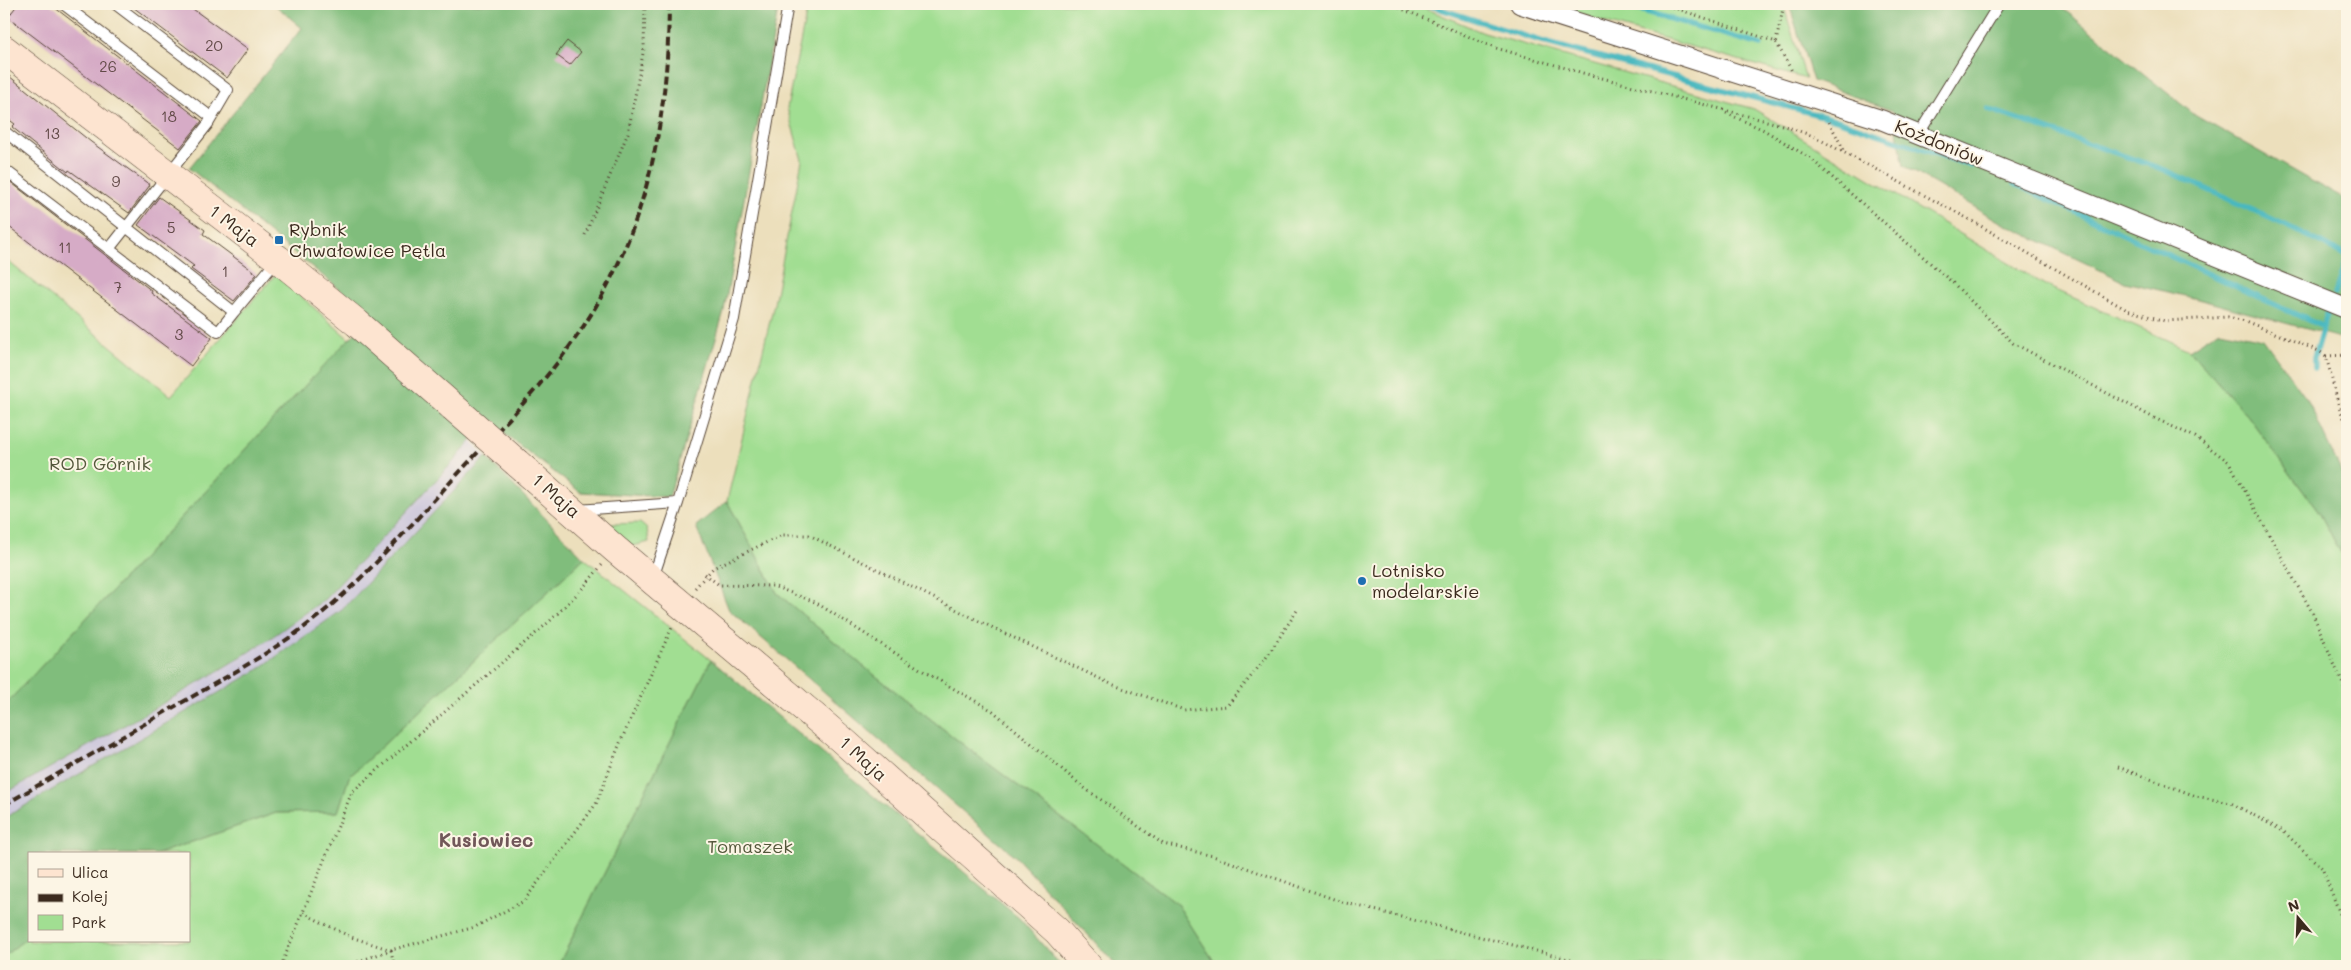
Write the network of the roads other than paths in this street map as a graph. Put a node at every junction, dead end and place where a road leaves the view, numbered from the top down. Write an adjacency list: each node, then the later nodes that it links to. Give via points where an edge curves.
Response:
1 (63, 4): 7 (lane)
2 (115, 4): 7 (lane, via 228,90)
3 (788, 4): 17 (lane, via 734,318)
4 (1520, 4): 9 (street, Kożdoniów, via 1882,120)
5 (1998, 4): 9 (lane)
6 (4, 49): 11 (main road, 1 Maja)
7 (211, 118): 11 (lane)
8 (4, 131): 12 (lane)
9 (1918, 135): 15 (street, Kożdoniów)
10 (4, 169): 13 (lane)
11 (168, 176): 12 (lane); 14 (main road, 1 Maja)
12 (126, 228): 13 (lane); 16 (lane)
13 (109, 249): 16 (lane, via 218,332)
14 (278, 259): 16 (lane); 18 (main road, 1 Maja, bridge, via 357,322)
15 (2347, 309)
16 (234, 312)
17 (678, 503): 18 (lane); 19 (lane)
18 (573, 510): 19 (main road, 1 Maja)
19 (653, 579): 20 (main road, 1 Maja, via 841,739 1057,932)
20 (1088, 966)

